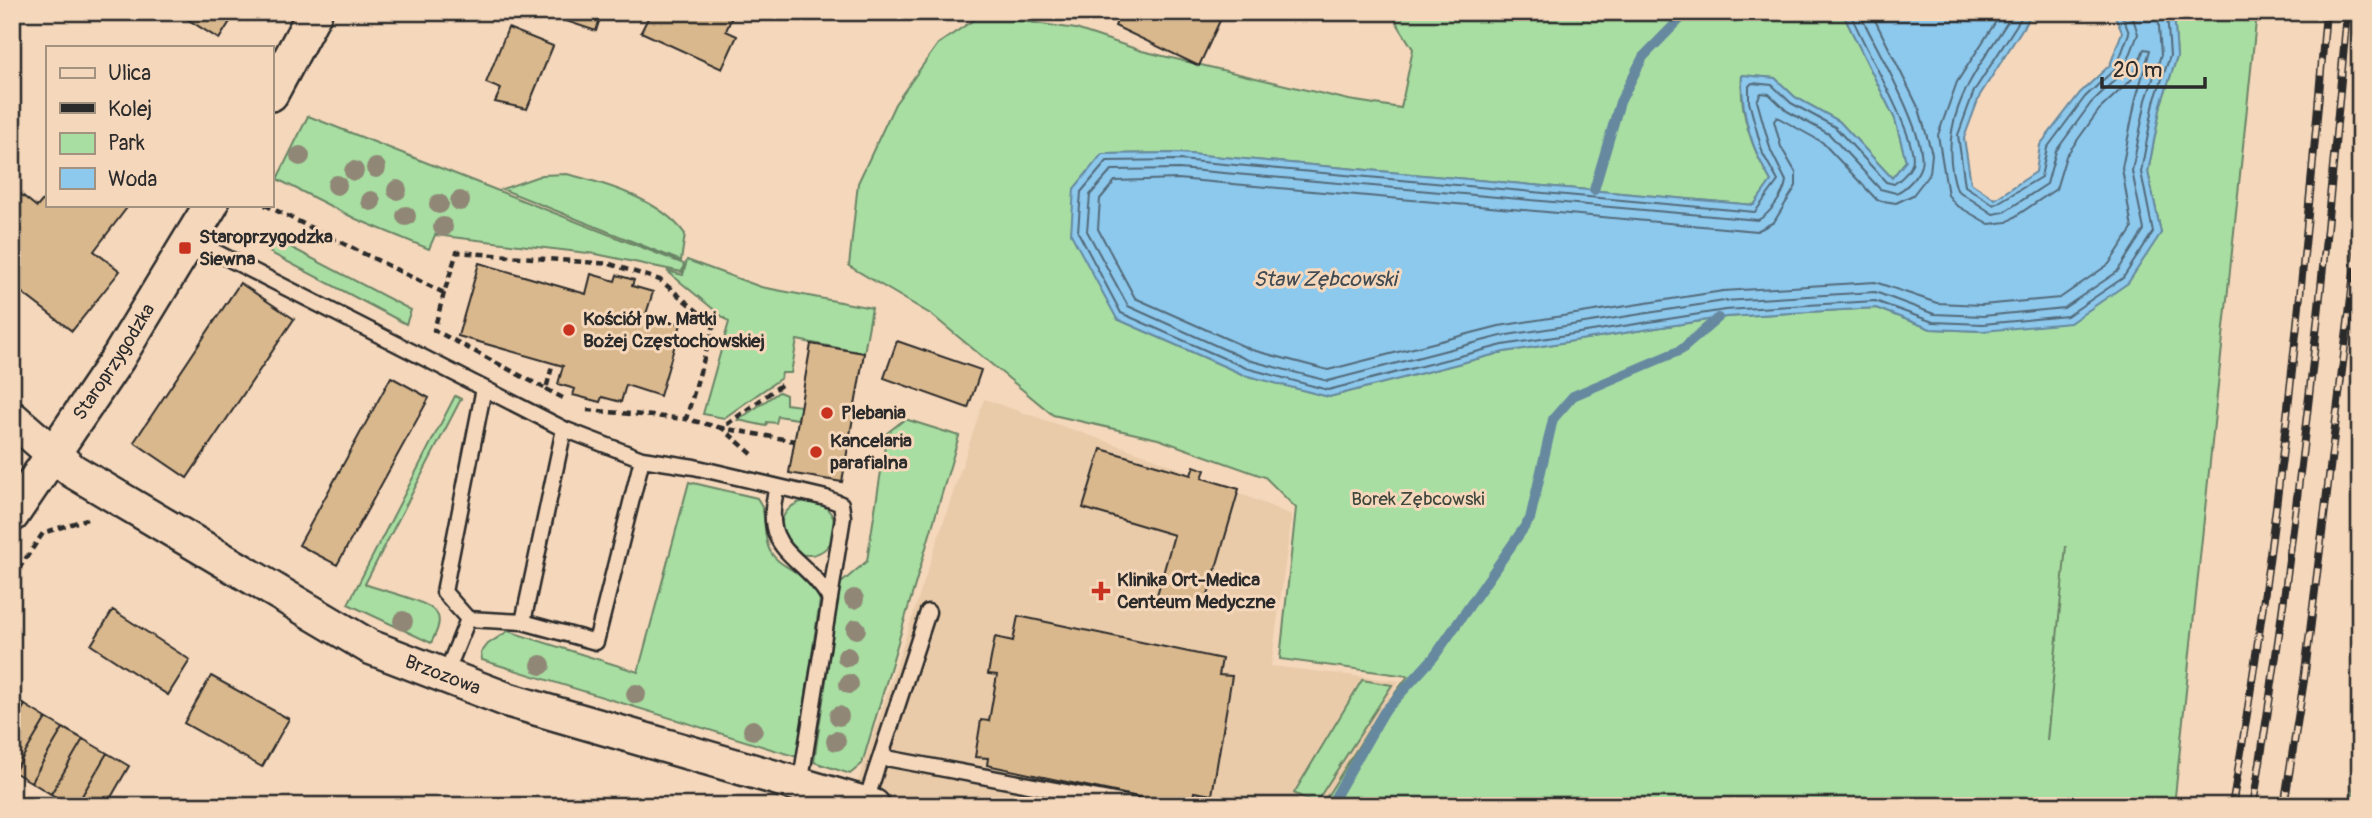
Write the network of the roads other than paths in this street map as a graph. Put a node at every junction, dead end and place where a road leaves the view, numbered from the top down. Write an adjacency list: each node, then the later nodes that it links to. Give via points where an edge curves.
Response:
1 (315, 12): 2 (street)
2 (273, 90)
3 (210, 206): 4 (street, Staroprzygodzka)
4 (190, 239): 5 (lane); 8 (street, Staroprzygodzka)
5 (484, 388): 7 (lane); 14 (lane, via 444,592)
6 (12, 418): 8 (street, Brzozowa)
7 (564, 429): 9 (lane); 15 (lane)
8 (54, 454): 11 (street, Staroprzygodzka); 16 (street, Brzozowa, via 73,471 370,647)
9 (642, 459): 10 (lane); 15 (lane, via 596,642)
10 (777, 487): 12 (lane, via 772,519 777,540 818,578); 12 (lane, via 841,504)
11 (12, 515)
12 (830, 598): 18 (lane)
13 (928, 612): 17 (lane)
14 (468, 619): 15 (lane); 16 (lane)
15 (523, 622)
16 (444, 677): 18 (street, Brzozowa)
17 (881, 757): 19 (lane); 20 (lane)
18 (800, 787): 19 (street, Brzozowa)
19 (869, 805)
20 (1140, 806)

